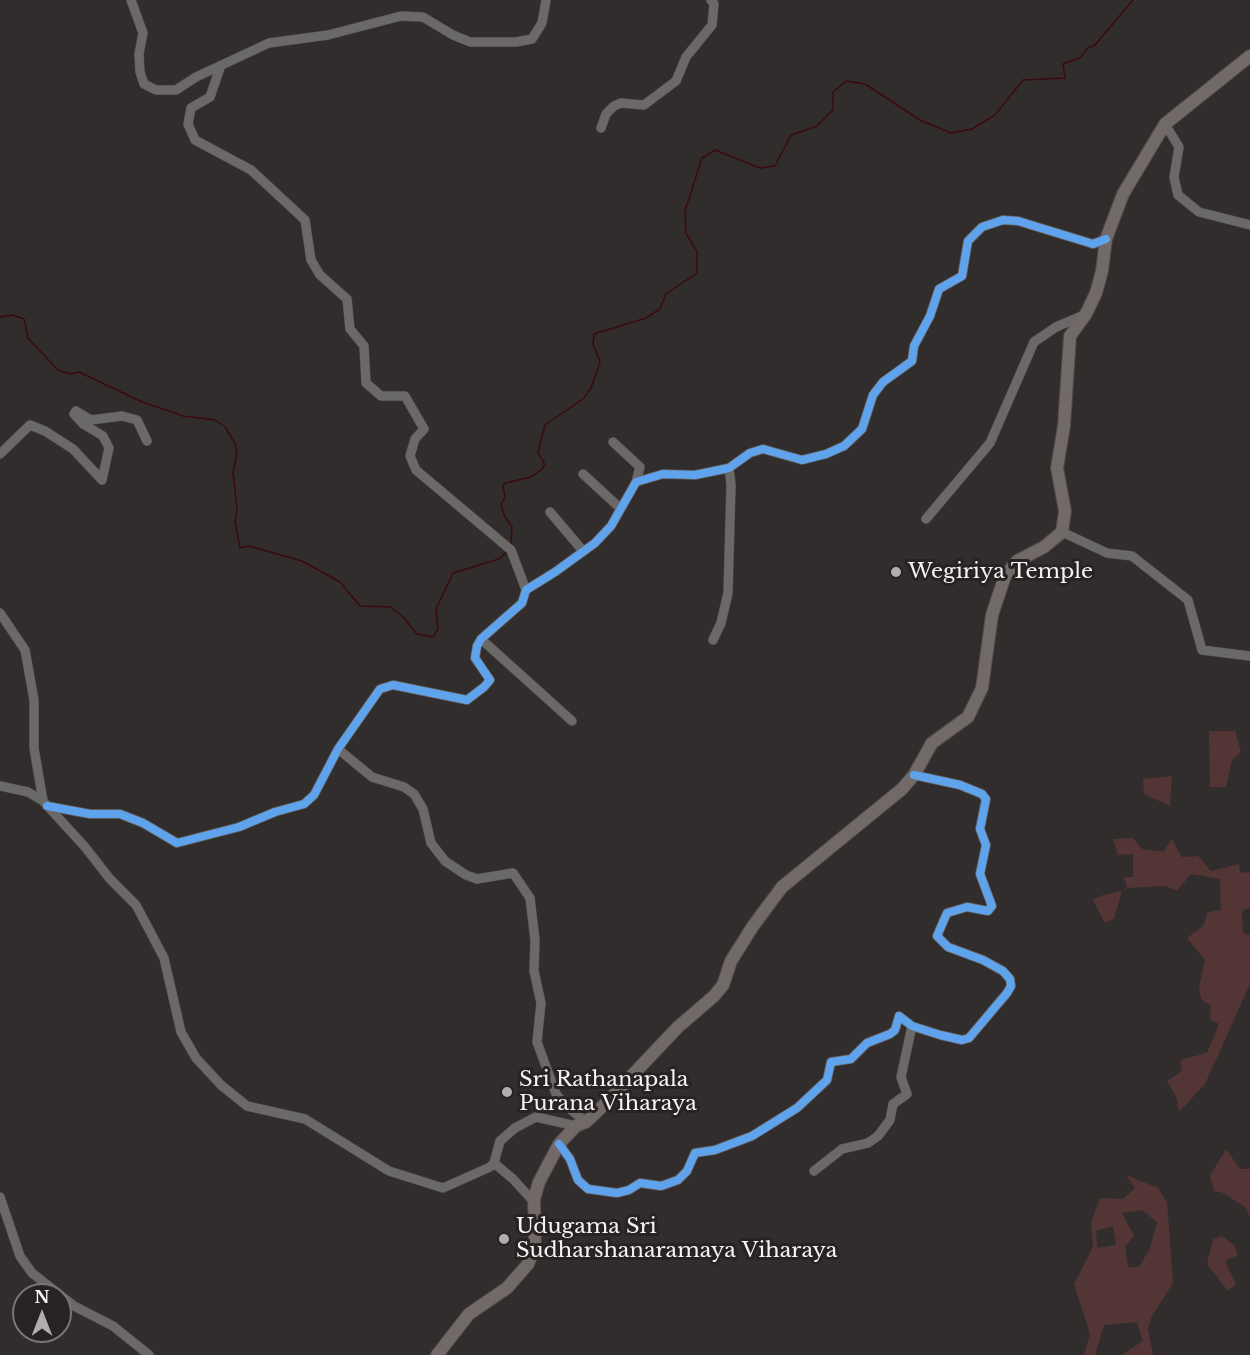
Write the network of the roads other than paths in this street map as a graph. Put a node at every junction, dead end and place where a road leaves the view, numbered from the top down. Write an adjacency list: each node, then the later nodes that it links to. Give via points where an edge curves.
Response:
1 (131, 0): 5 (street, via 143,33 138,54 144,84 156,90 176,90)
2 (546, 0): 5 (street, via 542,23 532,39 470,42 423,17 401,16 328,35 268,43)
3 (711, 0): 7 (street, via 712,25 686,57 676,81 644,105 614,106)
4 (1250, 56): 6 (main road)
5 (221, 65): 22 (street, via 210,97 191,108 188,124 195,140 251,170 305,220 310,260 346,300 350,329 364,346 366,383 381,396 405,396 424,429 415,439 410,456 416,470 511,550)
6 (1165, 124): 8 (street, via 1179,147 1174,177 1178,195 1199,212); 9 (main road, via 1130,180)
7 (601, 128)
8 (1250, 225)
9 (1106, 239): 10 (main road, via 1102,271); 14 (street, via 1093,244 1018,221 1004,220 982,227 968,241 962,276 939,289 914,346 912,361 883,382 873,395 862,429 844,446 826,454 802,459 763,449)
10 (1086, 314): 19 (street, via 1034,342 990,443); 20 (main road, via 1070,336 1068,348 1064,426 1057,468 1065,511)
11 (147, 441): 13 (street, via 137,420 122,416 91,420 76,411 83,424 103,436 109,448 102,480 73,449 30,425)
12 (613, 442): 16 (street, via 640,467)
13 (0, 454)
14 (729, 468): 16 (street, via 695,475 663,474); 25 (street, via 728,593 721,623)
15 (583, 474): 17 (street)
16 (636, 482): 17 (street)
17 (620, 508): 21 (street, via 611,526)
18 (550, 512): 21 (street)
19 (926, 519)
20 (1062, 532): 26 (street, via 1107,553 1132,556 1188,600 1202,650); 29 (main road, via 1017,561 1005,576 992,615 982,688 968,717 932,743)
21 (583, 551): 22 (street)
22 (526, 590): 24 (street, via 522,603)
23 (0, 613): 31 (street, via 25,650 34,700 34,748)
24 (481, 639): 27 (street); 28 (street, via 475,658 490,680 484,687 467,700 393,685 380,689)
25 (712, 640)
26 (1250, 656)
27 (572, 721)
28 (338, 749): 31 (street, via 314,795 304,804 177,843 120,814 90,814); 33 (street, via 372,777 414,794 423,809 430,843 445,861 477,879 513,873 530,898 534,971 541,1003 537,1042 556,1094)
29 (914, 775): 32 (street, via 960,785 986,799 980,830 986,845 980,874 992,906 988,910 967,907 947,913 937,936 948,947 1003,971 1011,986 969,1038 962,1040); 33 (main road, via 841,842 782,887 737,952 723,985)
30 (0, 786): 31 (street, via 27,792)
31 (45, 804): 35 (street, via 136,904 164,958 181,1032 196,1058 247,1106 305,1119 389,1171 424,1184 443,1188)
32 (912, 1026): 34 (street, via 898,1016 890,1034 867,1043 852,1059 831,1062 827,1080 797,1108 752,1136 695,1153 687,1171 670,1183 640,1184 617,1193 588,1190 578,1180); 36 (street, via 902,1077 907,1094 893,1104 890,1120 868,1143 842,1149)
33 (581, 1124): 34 (main road); 35 (street, via 536,1117 500,1141)
34 (559, 1144): 38 (main road, via 539,1182)
35 (494, 1163): 38 (street)
36 (814, 1171)
37 (0, 1197): 39 (street, via 20,1256 32,1273 74,1306 113,1326)
38 (534, 1202): 40 (main road, via 535,1246 528,1264 507,1288 469,1314)
39 (149, 1355)
40 (437, 1355)

